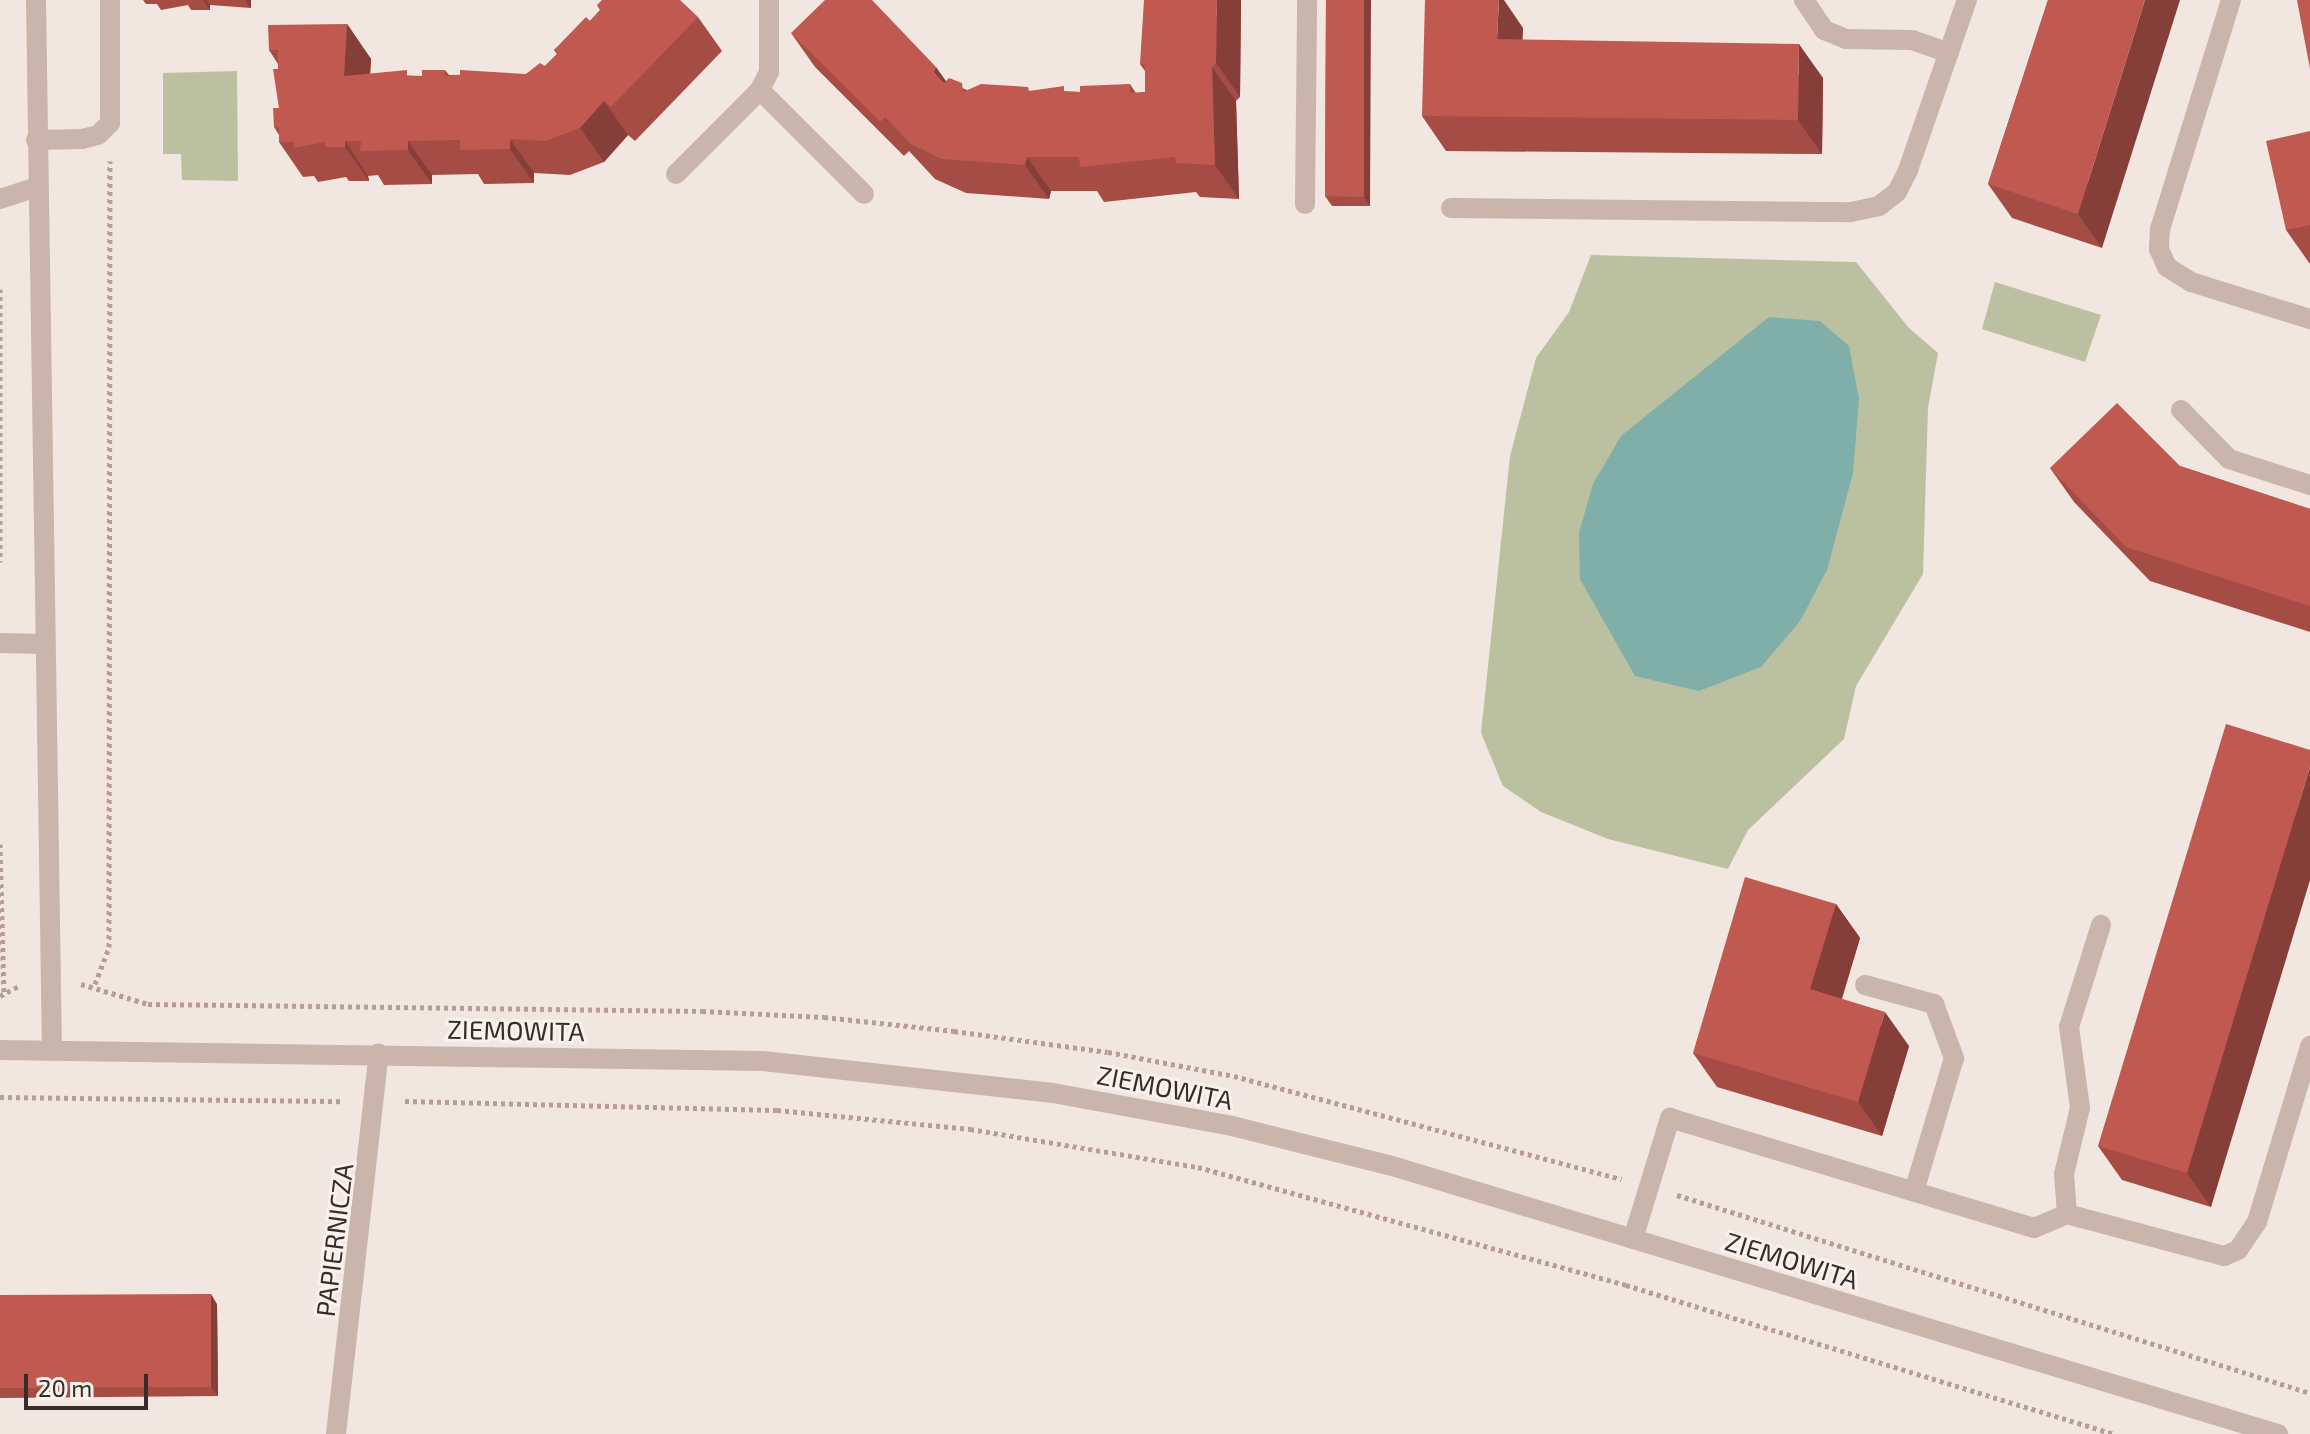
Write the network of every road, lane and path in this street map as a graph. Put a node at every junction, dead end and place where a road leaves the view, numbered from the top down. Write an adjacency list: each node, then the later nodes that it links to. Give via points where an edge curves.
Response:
1 (36, 0): 10 (street)
2 (110, 0): 10 (street, via 110,123 98,135 82,139)
3 (769, 0): 9 (street, via 769,72)
4 (1307, 0): 16 (street)
5 (1804, 0): 8 (street, via 1824,30 1846,39 1912,40)
6 (1967, 0): 8 (street)
7 (2231, 0): 19 (street, via 2160,229 2159,249 2167,267 2191,282)
8 (1949, 53): 17 (street, via 1908,170 1897,192 1879,206 1851,212)
9 (760, 90): 12 (street); 14 (street)
10 (36, 140): 13 (street)
11 (110, 162): 27 (path, via 109,947)
12 (676, 174)
13 (36, 187): 15 (street); 24 (street)
14 (864, 194)
15 (0, 199)
16 (1305, 204)
17 (1451, 208)
18 (0, 289): 22 (path)
19 (2310, 319)
20 (2181, 410): 21 (street, via 2229,459)
21 (2310, 485)
22 (0, 562)
23 (0, 643): 24 (street)
24 (45, 644): 32 (street)
25 (0, 844): 29 (path)
26 (2101, 925): 37 (street, via 2069,1027 2080,1108 2064,1174)
27 (95, 984)
28 (1865, 985): 36 (street, via 1934,1004 1954,1058)
29 (4, 994)
30 (2310, 1046): 37 (street, via 2257,1222 2238,1250 2208,1255)
31 (0, 1050): 32 (street, ZIEMOWITA)
32 (52, 1050): 33 (street, ZIEMOWITA)
33 (379, 1053): 35 (street, PAPIERNICZA); 38 (street, ZIEMOWITA, via 763,1061 1053,1093 1232,1126 1375,1161)
34 (0, 1097): 35 (path)
35 (375, 1101): 39 (street, PAPIERNICZA); 40 (path, via 792,1111 970,1129 1198,1167 1626,1285)
36 (1914, 1191): 37 (street, via 2034,1228); 38 (street, via 1670,1118)
37 (2067, 1214)
38 (1633, 1239): 41 (street, ZIEMOWITA)
39 (336, 1434)
40 (2114, 1434)
41 (2278, 1434)

